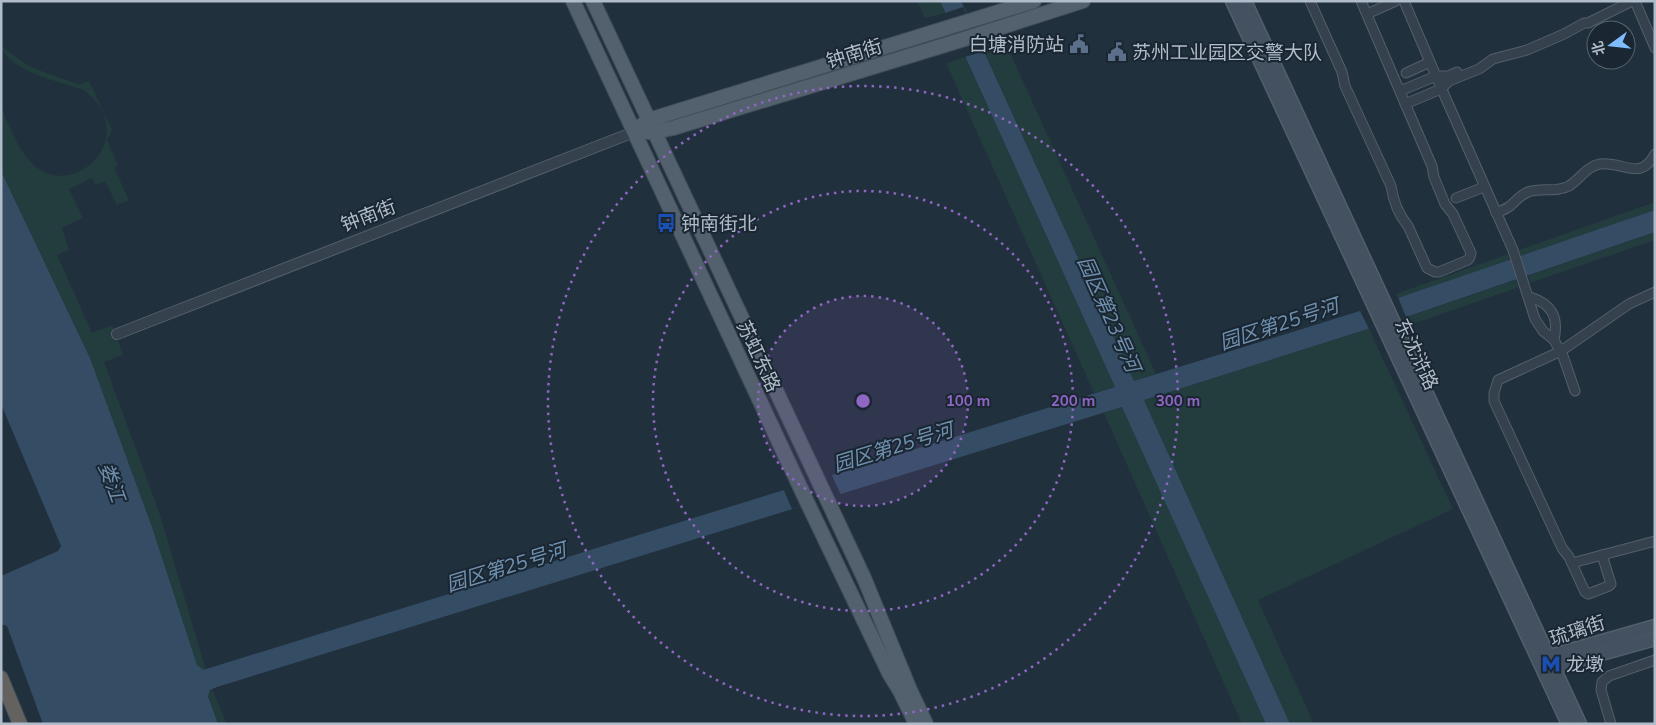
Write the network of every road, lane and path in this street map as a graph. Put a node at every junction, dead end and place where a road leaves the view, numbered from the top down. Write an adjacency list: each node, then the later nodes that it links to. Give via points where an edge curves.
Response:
1 (572, 1): 24 (main road, 苏虹东路)
2 (593, 1): 23 (main road, 苏虹东路)
3 (1034, 1): 23 (main road, 钟南街)
4 (1083, 1): 23 (main road, 钟南街, via 977,36)
5 (1232, 1): 31 (main road, 东沈浒路)
6 (1245, 1): 31 (main road, 东沈浒路)
7 (1310, 1): 22 (street, via 1391,186 1392,197 1427,268 1439,272 1468,260 1471,253 1445,204)
8 (1361, 1): 13 (street)
9 (1396, 1): 13 (street)
10 (1404, 1): 16 (street)
11 (1621, 1): 14 (street, via 1586,18)
12 (1634, 1): 14 (street); 15 (street)
13 (1367, 14): 21 (street)
14 (1584, 23): 17 (street, via 1527,50)
15 (1655, 48)
16 (1430, 62): 18 (street); 19 (street)
17 (1487, 62): 19 (street, via 1448,76); 20 (street, via 1479,69 1449,81)
18 (1406, 73)
19 (1436, 76): 20 (street); 21 (street)
20 (1441, 89): 22 (street); 26 (street)
21 (1400, 92): 22 (street)
22 (1405, 104)
23 (652, 126): 24 (main road, 钟南街); 40 (main road, 苏虹东路)
24 (634, 132): 33 (street, 钟南街); 46 (main road, 苏虹东路)
25 (1655, 154): 28 (street, via 1646,166 1636,169 1595,165 1569,186 1527,192)
26 (1484, 187): 27 (street); 28 (street)
27 (1456, 198)
28 (1496, 213): 30 (street)
29 (1655, 292): 35 (street, via 1629,304)
30 (1530, 297): 34 (street, via 1539,326); 34 (street, via 1540,300 1552,313 1556,324)
31 (1379, 304): 32 (main road, 东沈浒路)
32 (1388, 323): 44 (main road, 东沈浒路); 45 (main road, 东沈浒路)
33 (117, 334)
34 (1554, 340): 35 (street)
35 (1560, 351): 36 (street); 39 (street, via 1498,380 1494,402)
36 (1575, 391)
37 (1655, 540): 38 (street)
38 (1602, 555): 39 (street); 39 (street, via 1611,584 1592,594 1585,592)
39 (1572, 563)
40 (864, 578): 51 (main road, 苏虹东路); 52 (main road, via 881,605)
41 (1655, 626): 44 (main road, 琉璃街)
42 (1655, 638): 44 (main road, 琉璃街)
43 (1655, 660): 55 (street, via 1608,676 1602,682 1601,690)
44 (1552, 661): 45 (main road, 琉璃街); 54 (main road, 东沈浒路)
45 (1542, 668): 53 (main road, 东沈浒路)
46 (889, 673): 49 (main road, via 893,693); 50 (main road, 苏虹东路)
47 (1, 678): 48 (highway)
48 (20, 724)
49 (908, 724)
50 (916, 724)
51 (926, 724)
52 (937, 724)
53 (1568, 724)
54 (1580, 724)
55 (1611, 724)

